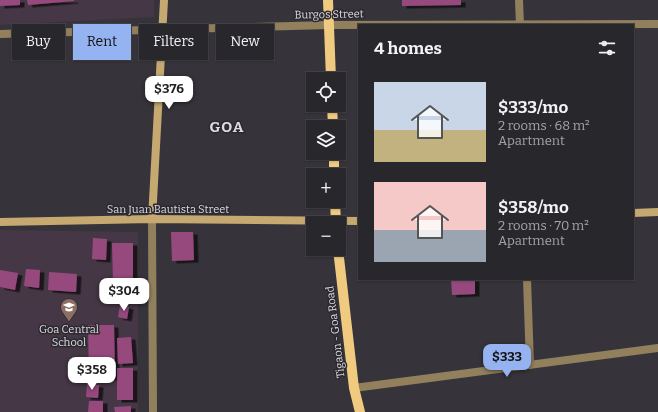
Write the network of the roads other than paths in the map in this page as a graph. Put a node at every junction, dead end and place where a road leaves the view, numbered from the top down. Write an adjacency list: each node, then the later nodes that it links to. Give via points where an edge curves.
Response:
1 (164, 0): 4 (main road)
2 (328, 0): 7 (main road)
3 (519, 0): 5 (street)
4 (163, 24)
5 (520, 24): 6 (street, Burgos Street)
6 (658, 24)
7 (329, 25): 8 (street, Burgos Street); 9 (street, Burgos Street); 13 (main road)
8 (358, 25)
9 (208, 27)
10 (139, 29): 11 (street, Burgos Street)
11 (0, 34)
12 (161, 60): 16 (main road)
13 (331, 72)
14 (658, 212): 15 (main road)
15 (634, 213)
16 (152, 219): 18 (main road, San Juan Bautista Street); 19 (main road, San Juan Bautista Street); 26 (street)
17 (358, 221): 20 (main road, San Juan Bautista Street)
18 (0, 222)
19 (306, 222)
20 (346, 222)
21 (339, 256): 25 (main road, Tigaon - Goa Road)
22 (527, 280): 24 (street)
23 (658, 348): 24 (street)
24 (530, 365): 25 (street)
25 (354, 388): 27 (main road, Tigaon - Goa Road)
26 (153, 412)
27 (360, 412)

